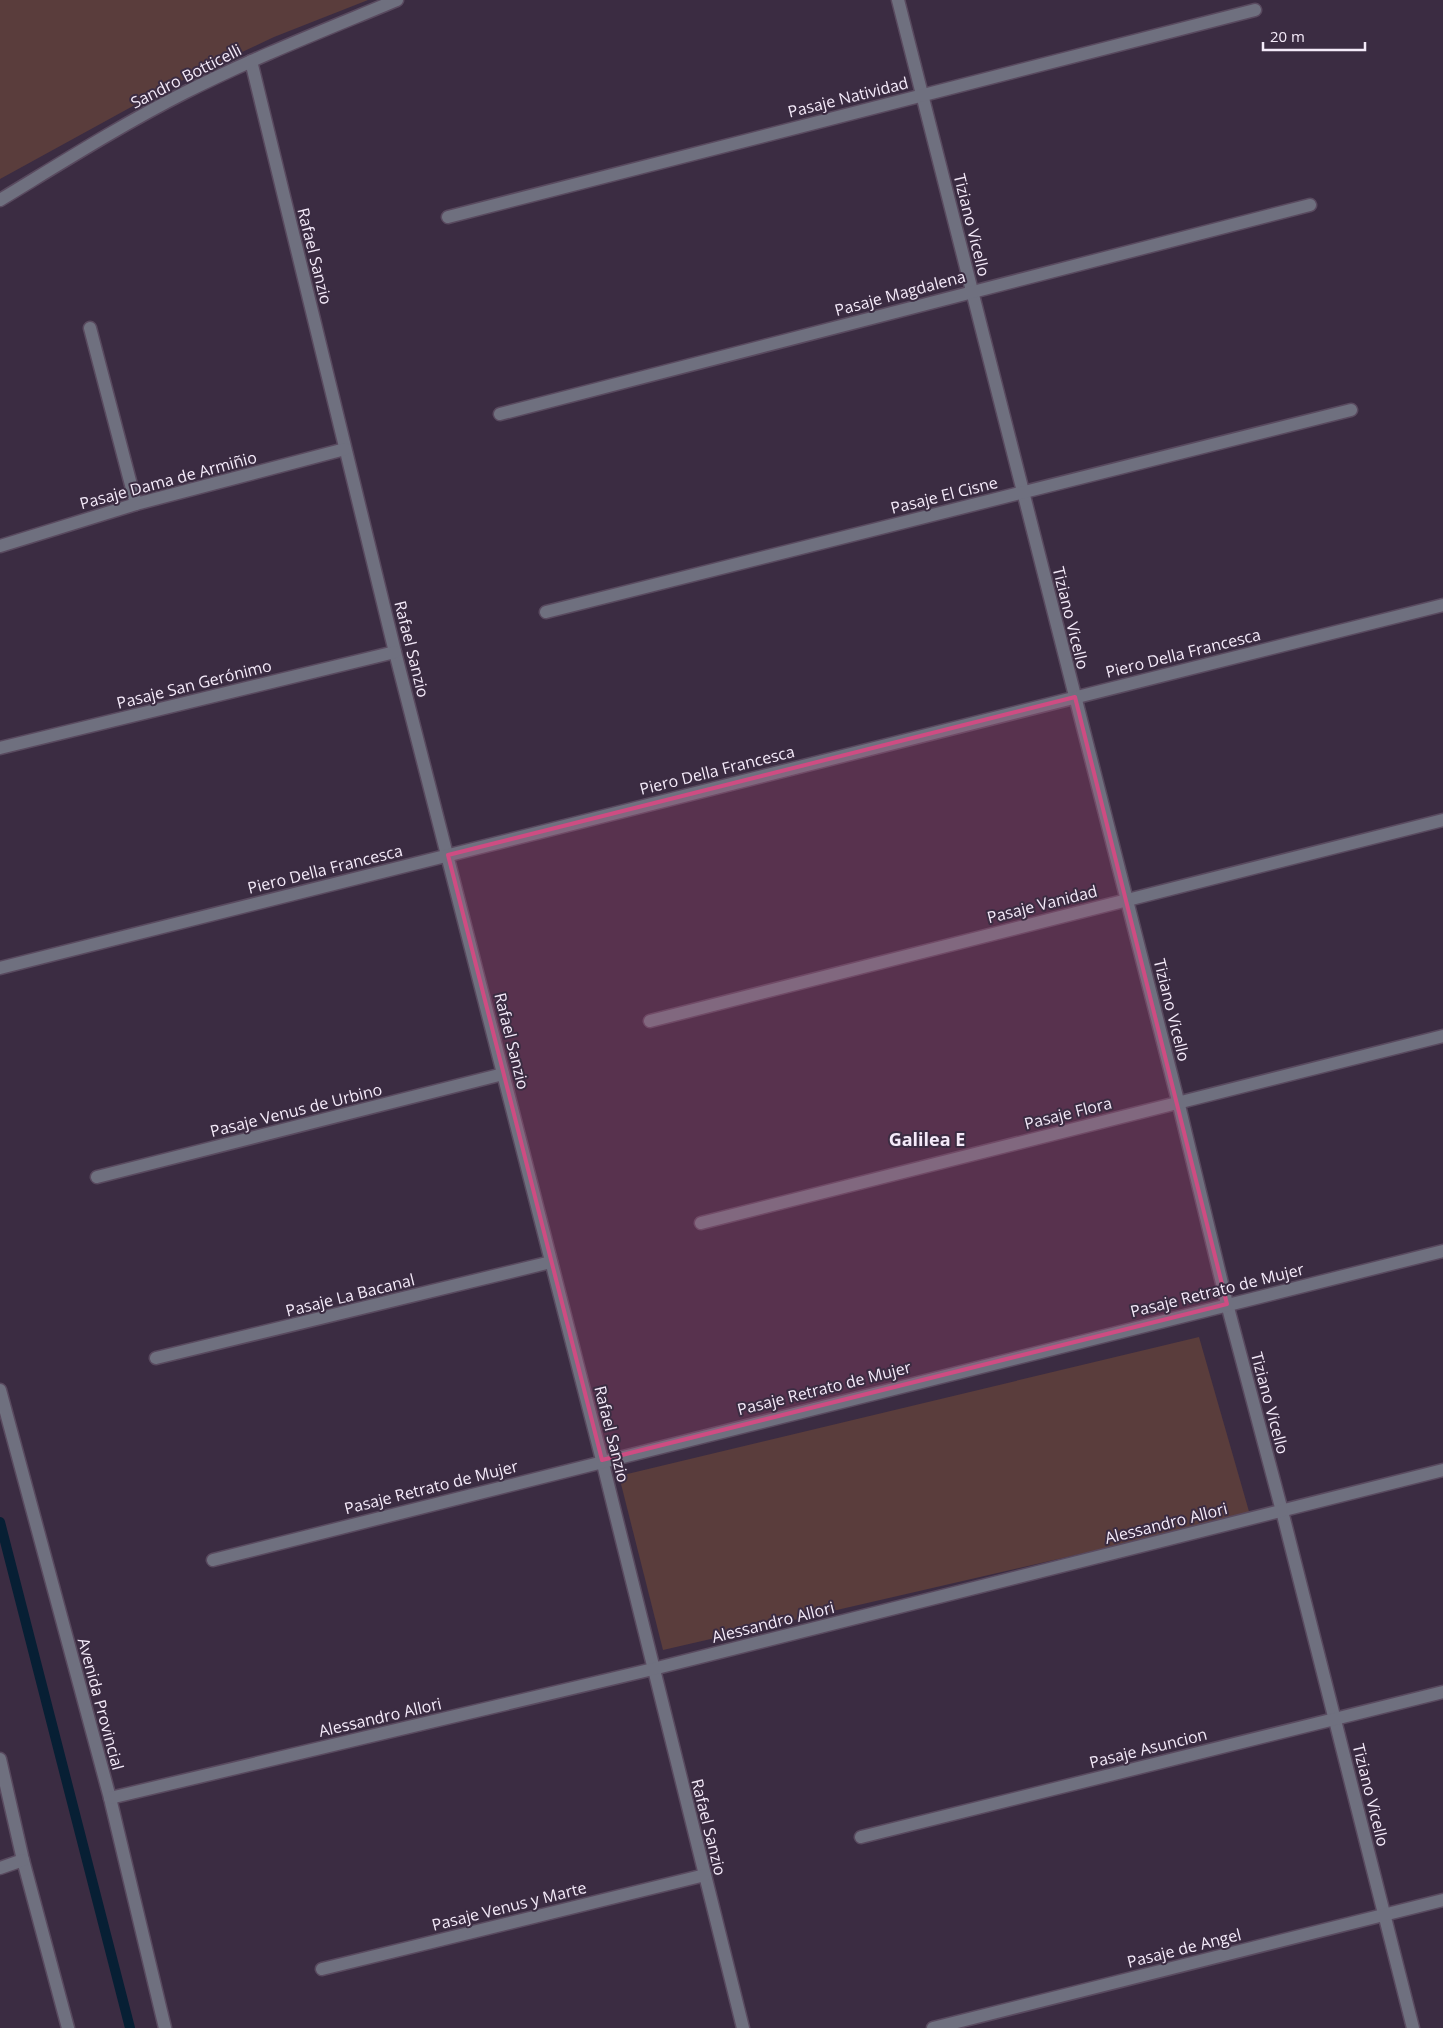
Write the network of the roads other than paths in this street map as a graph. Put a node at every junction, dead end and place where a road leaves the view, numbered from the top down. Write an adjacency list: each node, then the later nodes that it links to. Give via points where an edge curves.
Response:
1 (397, 0): 4 (street, Sandro Botticelli)
2 (898, 0): 5 (street, Tiziano Vicello)
3 (1255, 10): 5 (street, Pasaje Natividad)
4 (251, 61): 6 (street, Sandro Botticelli, via 100,139); 13 (street, Rafael Sanzio)
5 (922, 95): 8 (street, Pasaje Natividad); 9 (street, Tiziano Vicello)
6 (0, 200)
7 (1310, 206): 9 (street, Pasaje Magdalena)
8 (448, 216)
9 (972, 291): 12 (street, Pasaje Magdalena); 14 (street, Tiziano Vicello)
10 (90, 328): 15 (street)
11 (1351, 410): 14 (street, Pasaje El Cisne)
12 (500, 414)
13 (345, 449): 15 (street, Pasaje Dama de Armiñio); 19 (street, Rafael Sanzio)
14 (1023, 492): 18 (street, Pasaje El Cisne); 20 (street, Tiziano Vicello)
15 (136, 504): 16 (street, Pasaje Dama de Armiñio)
16 (0, 546)
17 (1443, 604): 20 (street, Piero Della Francesca)
18 (546, 612)
19 (395, 652): 21 (street, Pasaje San Gerónimo); 23 (street, Rafael Sanzio)
20 (1075, 697): 23 (street, Piero Della Francesca); 24 (street, Tiziano Vicello)
21 (0, 748)
22 (1443, 820): 24 (street, Pasaje Vanidad)
23 (448, 855): 25 (street, Piero Della Francesca); 28 (street, Rafael Sanzio)
24 (1127, 900): 26 (street, Pasaje Vanidad); 29 (street, Tiziano Vicello)
25 (0, 968)
26 (650, 1021)
27 (1443, 1036): 29 (street, Pasaje Flora)
28 (503, 1074): 30 (street, Pasaje Venus de Urbino); 33 (street, Rafael Sanzio)
29 (1178, 1102): 31 (street, Pasaje Flora); 34 (street, Tiziano Vicello)
30 (97, 1177)
31 (701, 1223)
32 (1443, 1251): 34 (street, Pasaje Retrato de Mujer)
33 (551, 1262): 35 (street, Pasaje La Bacanal); 37 (street, Rafael Sanzio)
34 (1226, 1304): 37 (street, Pasaje Retrato de Mujer); 39 (street, Tiziano Vicello)
35 (156, 1358)
36 (0, 1390): 45 (street, Avenida Provincial)
37 (602, 1460): 40 (street, Pasaje Retrato de Mujer); 41 (street, Rafael Sanzio)
38 (1443, 1470): 39 (street, Alessandro Allori)
39 (1282, 1511): 41 (street, Alessandro Allori); 43 (street, Tiziano Vicello)
40 (213, 1560)
41 (653, 1669): 45 (street, Alessandro Allori); 49 (street, Rafael Sanzio)
42 (1443, 1692): 43 (street, Pasaje Asuncion)
43 (1335, 1719): 46 (street, Pasaje Asuncion); 51 (street, Tiziano Vicello)
44 (0, 1759): 47 (street)
45 (110, 1798): 54 (street, Avenida Provincial)
46 (861, 1837)
47 (23, 1860): 48 (street); 53 (street)
48 (0, 1868)
49 (705, 1875): 52 (street, Pasaje Venus y Marte); 55 (street, Rafael Sanzio)
50 (1443, 1900): 51 (street, Pasaje de Angel)
51 (1386, 1915): 56 (street, Pasaje de Angel); 57 (street, Tiziano Vicello)
52 (322, 1969)
53 (68, 2028)
54 (165, 2028)
55 (743, 2028)
56 (933, 2028)
57 (1413, 2028)

